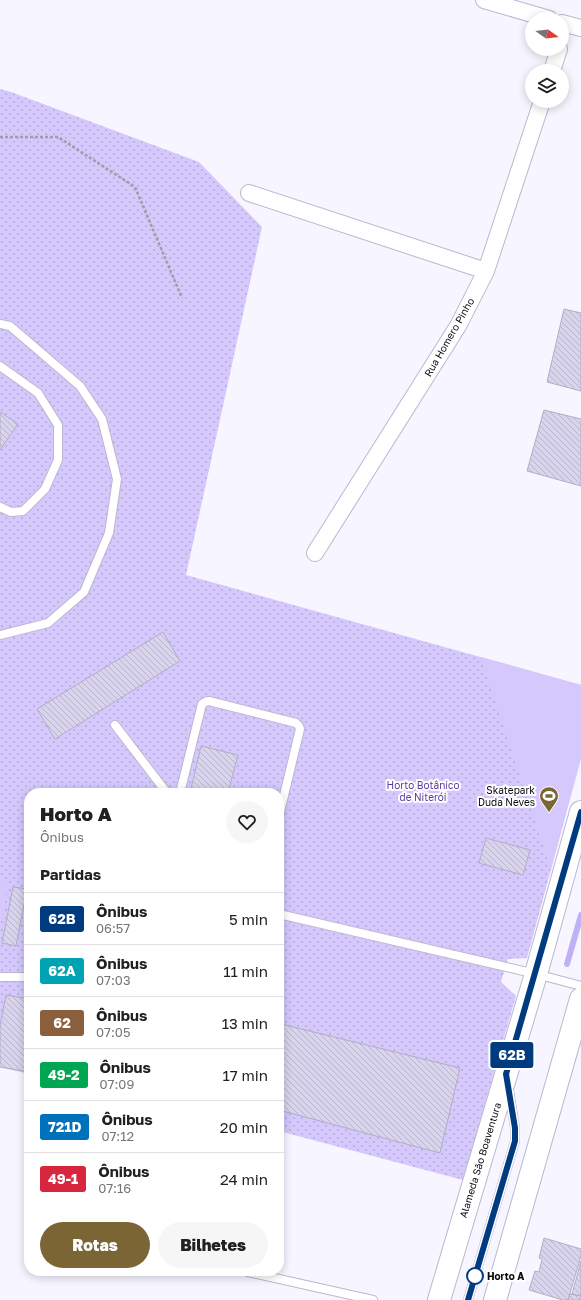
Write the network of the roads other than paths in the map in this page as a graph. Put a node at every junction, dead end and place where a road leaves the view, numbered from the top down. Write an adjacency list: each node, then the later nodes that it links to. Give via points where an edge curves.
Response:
1 (484, 0): 2 (street)
2 (525, 12)
3 (540, 108): 5 (street, Rua Homero Pinho)
4 (249, 193): 5 (street)
5 (486, 271): 9 (street, Rua Homero Pinho, via 458,326)
6 (0, 324): 10 (lane, via 10,326 80,386 102,419 117,479 110,533 84,592 48,622)
7 (0, 366): 8 (lane, via 38,393 58,425 58,460 45,488 23,511 11,512)
8 (0, 507)
9 (315, 553)
10 (0, 635)
11 (115, 725): 12 (lane)
12 (163, 788)
13 (181, 788): 14 (lane, via 202,704 210,701 296,723 299,726)
14 (284, 795)
15 (581, 812): 17 (highway, Alameda São Boaventura)
16 (284, 915): 17 (lane)
17 (536, 974): 20 (lane); 22 (highway, Alameda São Boaventura)
18 (24, 976): 19 (lane)
19 (0, 977)
20 (581, 986)
21 (581, 999): 27 (highway)
22 (506, 1074): 25 (highway, Alameda São Boaventura); 26 (lane, via 515,1141)
23 (266, 1276): 24 (lane)
24 (373, 1300)
25 (439, 1300)
26 (468, 1300)
27 (495, 1300)

